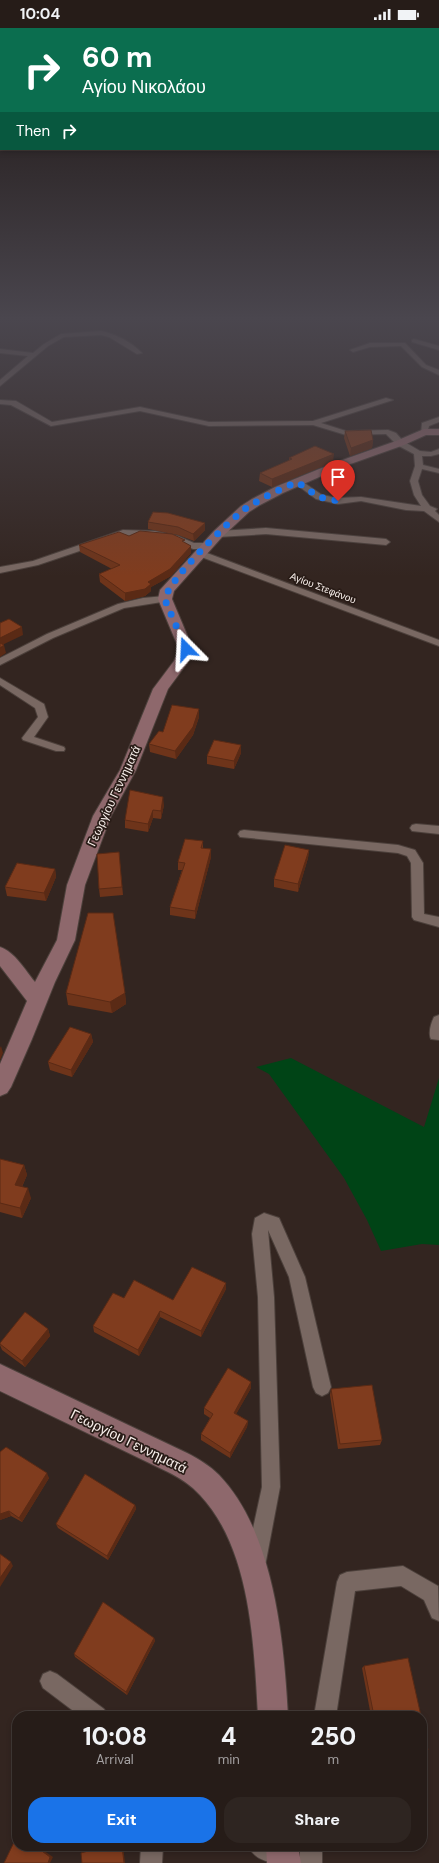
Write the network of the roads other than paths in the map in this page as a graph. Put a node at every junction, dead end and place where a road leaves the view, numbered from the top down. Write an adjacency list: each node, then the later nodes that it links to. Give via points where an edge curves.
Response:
1 (19, 406): 4 (street, via 51,424 140,408 209,424)
2 (371, 406): 4 (street)
3 (439, 419): 5 (street, via 425,425)
4 (313, 424): 7 (street, via 346,433 388,432)
5 (424, 432): 6 (street); 7 (street)
6 (439, 432)
7 (400, 443): 9 (street); 12 (street)
8 (439, 451): 9 (street, via 429,455)
9 (418, 453): 10 (street)
10 (419, 466): 11 (street); 14 (street, via 414,481 418,495)
11 (439, 470)
12 (297, 482): 14 (street, via 319,497 338,501 361,499); 16 (street, via 251,506)
13 (439, 509): 14 (street)
14 (428, 510): 15 (street)
15 (439, 519)
16 (218, 534): 17 (street, via 266,531); 18 (street)
17 (386, 542)
18 (203, 550): 19 (street, Αγίου Στεφάνου, via 175,538 155,534 123,533 34,563); 20 (street, via 167,590); 21 (street, Αγίου Στεφάνου)
19 (0, 570)
20 (165, 600): 22 (street, via 121,606 50,636); 30 (street, Γεωργίου Γεννηματά, via 186,649 161,689 128,770 102,816 76,885 66,940)
21 (439, 643)
22 (0, 662)
23 (0, 682): 24 (street, via 40,706 43,717 27,738)
24 (60, 749)
25 (416, 828): 26 (street)
26 (439, 830)
27 (244, 834): 28 (street, via 398,849 411,853 418,863 418,917)
28 (439, 922)
29 (0, 954): 30 (street)
30 (38, 1000): 33 (street, Γεωργίου Γεννηματά)
31 (439, 1021): 32 (street)
32 (436, 1035)
33 (0, 1087)
34 (0, 1377): 36 (street, Γεωργίου Γεννηματά, via 181,1464 210,1485 228,1511 244,1544)
35 (322, 1387): 36 (street, via 293,1266 273,1223 264,1220 261,1223 260,1234 266,1297 271,1486)
36 (254, 1575): 40 (street, Γεωργίου Γεννηματά, via 267,1639)
37 (439, 1611): 41 (street, via 430,1593 403,1576 347,1582)
38 (50, 1681): 39 (street)
39 (90, 1711)
40 (273, 1711)
41 (326, 1711)
42 (152, 1851): 46 (street)
43 (265, 1851): 47 (street)
44 (283, 1851): 48 (street)
45 (311, 1851): 49 (street)
46 (151, 1863)
47 (280, 1863)
48 (284, 1863)
49 (311, 1863)

